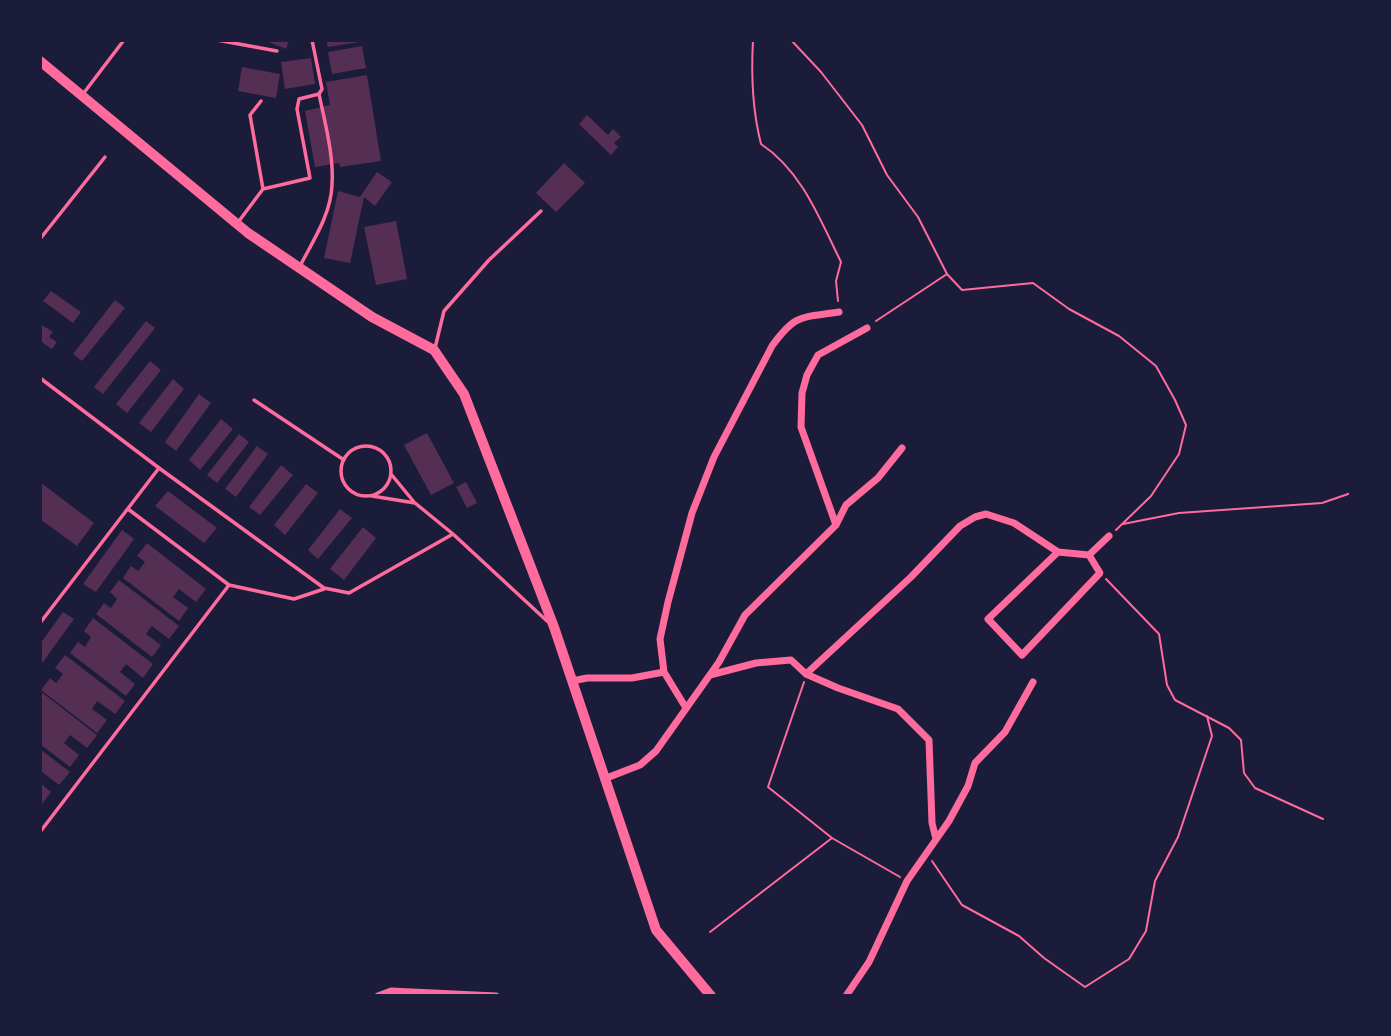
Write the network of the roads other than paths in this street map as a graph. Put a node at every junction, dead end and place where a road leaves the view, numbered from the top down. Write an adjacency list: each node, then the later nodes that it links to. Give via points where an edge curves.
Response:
1 (124, 40): 7 (lane)
2 (217, 40): 4 (lane)
3 (312, 40): 6 (lane)
4 (277, 51)
5 (40, 61): 7 (main road)
6 (319, 94): 10 (lane, via 299,99 297,109 310,178); 14 (lane, via 332,187 320,230)
7 (82, 95): 12 (main road)
8 (261, 101): 10 (lane, via 250,115)
9 (105, 157): 13 (lane)
10 (262, 189): 12 (lane)
11 (541, 211): 17 (lane, via 444,311)
12 (237, 224): 14 (main road)
13 (40, 239)
14 (299, 268): 17 (main road, via 372,317)
15 (839, 312): 36 (street, via 796,319 783,331 714,457 692,513 668,602 660,639)
16 (867, 328): 27 (street, via 818,355 802,393 801,427)
17 (434, 350): 35 (main road, via 464,394)
18 (40, 378): 22 (lane)
19 (254, 400): 21 (lane)
20 (902, 448): 27 (street, via 878,478 846,505)
21 (344, 460): 23 (lane, via 356,448 373,447 387,457); 24 (lane, via 344,484 356,494)
22 (159, 468): 26 (lane); 33 (lane)
23 (391, 474): 24 (lane, via 385,488); 25 (lane)
24 (371, 496): 25 (lane)
25 (415, 503): 28 (lane)
26 (128, 509): 32 (lane); 34 (lane)
27 (836, 525): 38 (street, via 745,615)
28 (453, 534): 33 (lane, via 349,593); 35 (lane)
29 (1109, 536): 31 (street)
30 (1058, 552): 31 (street); 31 (street, via 988,619 1022,655 1100,573); 37 (street, via 1014,523 986,514 975,517 960,526)
31 (1088, 555)
32 (229, 585): 33 (lane, via 294,599); 43 (lane)
33 (324, 589)
34 (40, 623)
35 (554, 626): 39 (main road)
36 (664, 672): 39 (street); 41 (street)
37 (806, 674): 38 (street, via 791,660 756,663); 44 (street, via 898,709 929,740)
38 (709, 676): 41 (street)
39 (572, 681): 42 (main road)
40 (1033, 682): 44 (street, via 1005,732 975,763 968,786)
41 (686, 708): 42 (street, via 656,751 640,765)
42 (604, 779): 48 (main road, via 656,930)
43 (40, 832)
44 (936, 839): 49 (street, via 907,881 869,962)
45 (481, 995): 46 (street, via 391,991); 47 (street)
46 (379, 996)
47 (496, 996)
48 (711, 996)
49 (845, 996)

